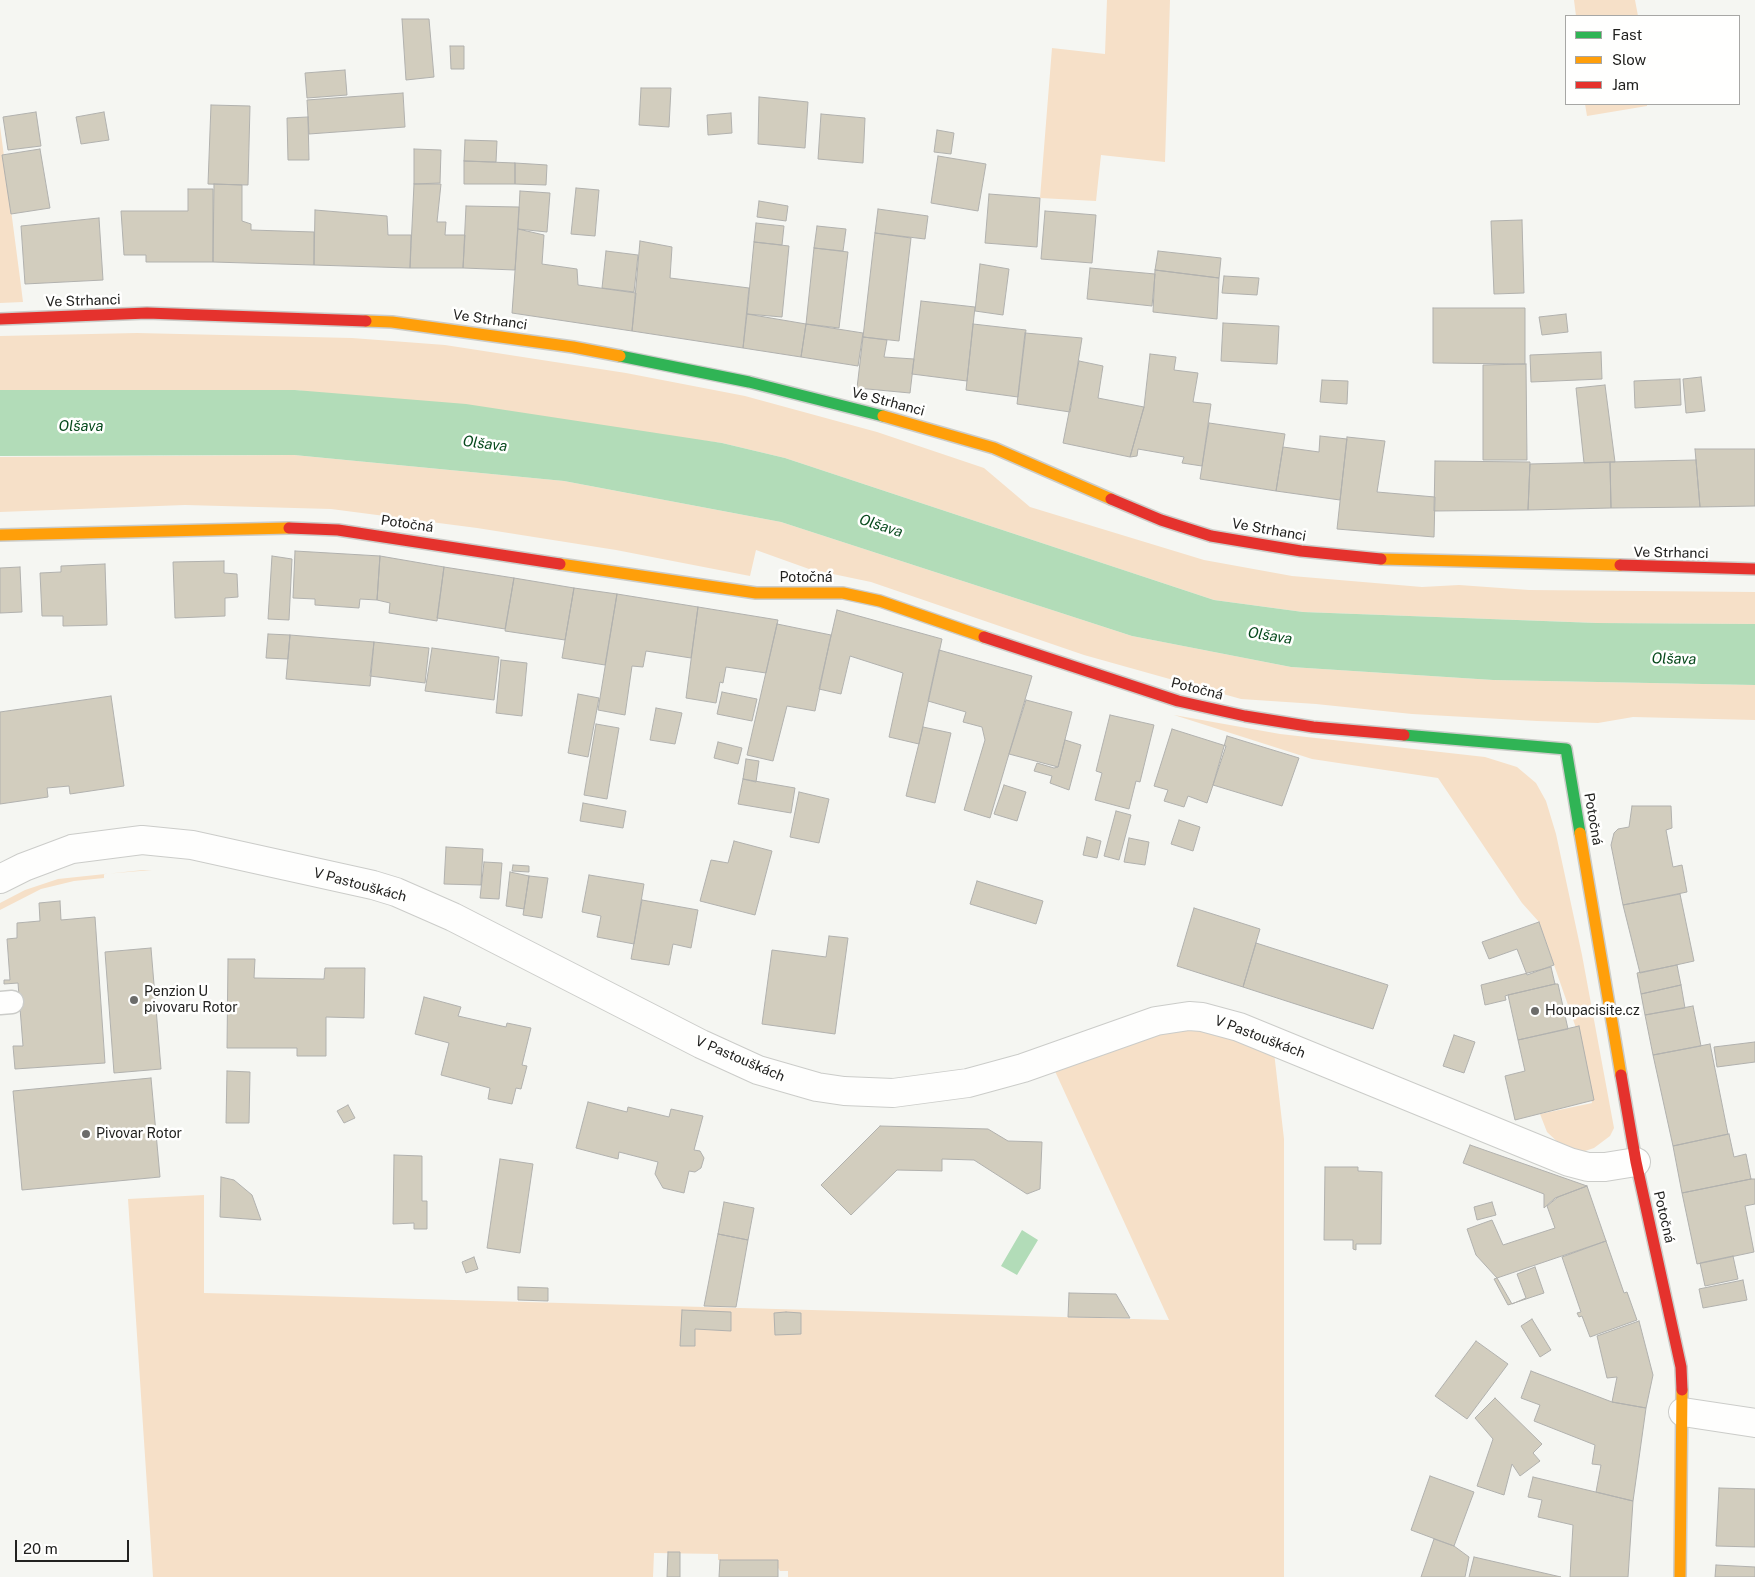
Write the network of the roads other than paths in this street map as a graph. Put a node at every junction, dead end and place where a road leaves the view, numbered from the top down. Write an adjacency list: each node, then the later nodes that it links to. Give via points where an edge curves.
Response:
1 (0, 319): 3 (street, Ve Strhanci, via 147,313 269,316 392,322 497,336 573,347 749,382 912,424 994,448 1161,520 1211,536 1376,559)
2 (0, 535): 5 (street, Potočná, via 286,528 338,530 756,593 843,593 880,601 1039,657 1178,701 1245,716 1313,727 1566,749)
3 (1755, 569)
4 (0, 880): 5 (street, V Pastouškách, via 72,849 142,840 192,845 373,885 453,917 758,1070 817,1087 844,1091 893,1093 968,1082 1023,1068 1156,1021 1202,1017 1239,1027 1569,1162 1605,1167)
5 (1636, 1162): 6 (street, Potočná, via 1678,1352)
6 (1684, 1412): 7 (street); 8 (street, Potočná)
7 (1755, 1423)
8 (1680, 1577)

